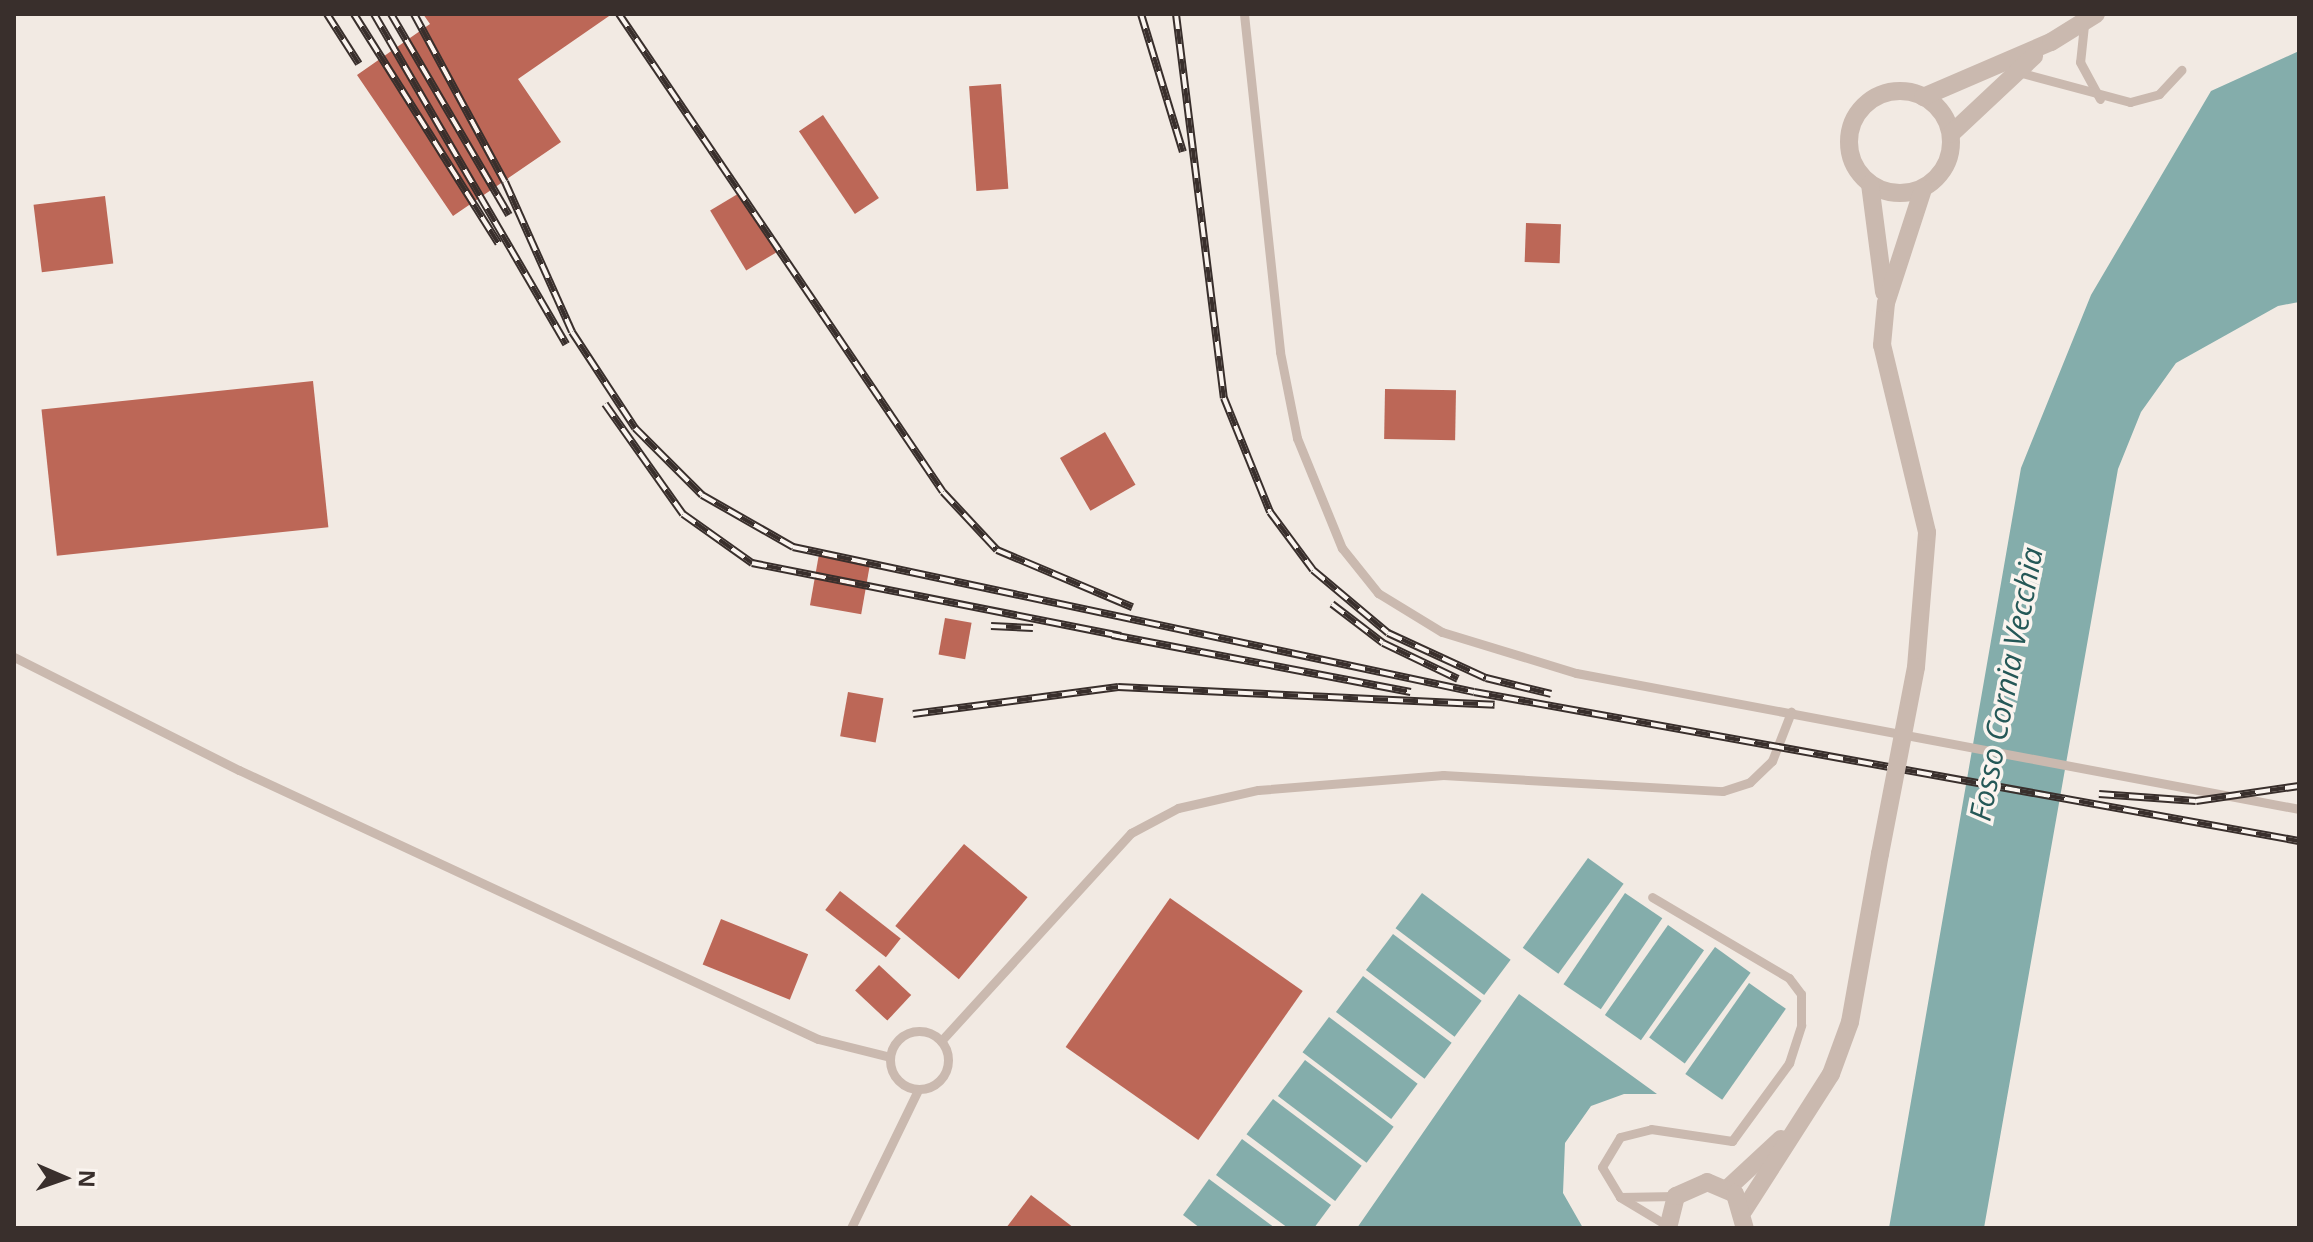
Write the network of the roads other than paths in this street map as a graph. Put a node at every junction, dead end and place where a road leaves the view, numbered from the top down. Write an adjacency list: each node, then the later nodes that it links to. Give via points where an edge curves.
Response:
1 (1244, 14): 13 (lane, via 1280,352 1297,438 1342,548 1378,593 1442,632 1576,673)
2 (2090, 18): 3 (street); 7 (lane, via 2080,62)
3 (2051, 42): 5 (street); 6 (street)
4 (2181, 70): 7 (lane, via 2159,94 2130,102)
5 (2015, 72): 7 (lane); 8 (street)
6 (1923, 97): 8 (street, via 1940,110); 9 (street, via 1885,93 1859,110 1850,154)
7 (2100, 99)
8 (1951, 134): 10 (street, via 1945,168)
9 (1870, 184): 10 (street, via 1893,194); 11 (street)
10 (1923, 189): 11 (street)
11 (1886, 303): 19 (street, bridge, via 1882,345 1927,532 1916,667 1850,1022 1831,1074)
12 (14, 657): 17 (lane, via 818,1039)
13 (1791, 712): 14 (lane); 16 (lane, via 1772,761 1750,782 1723,791 1443,775 1258,790 1178,808 1131,833)
14 (2299, 809)
15 (1652, 897): 22 (lane, via 1789,978 1801,994 1801,1025 1789,1063 1732,1141 1651,1129 1620,1137 1602,1167)
16 (941, 1041): 17 (lane, via 915,1031 898,1040); 18 (lane, via 947,1068 936,1084)
17 (890, 1057): 18 (lane, via 900,1083)
18 (918, 1090): 25 (lane)
19 (1801, 1121): 20 (street); 23 (street)
20 (1728, 1188): 21 (street, via 1695,1183); 23 (street)
21 (1676, 1196): 22 (lane); 24 (street)
22 (1620, 1197): 24 (lane)
23 (1744, 1219)
24 (1668, 1227)
25 (851, 1228)

